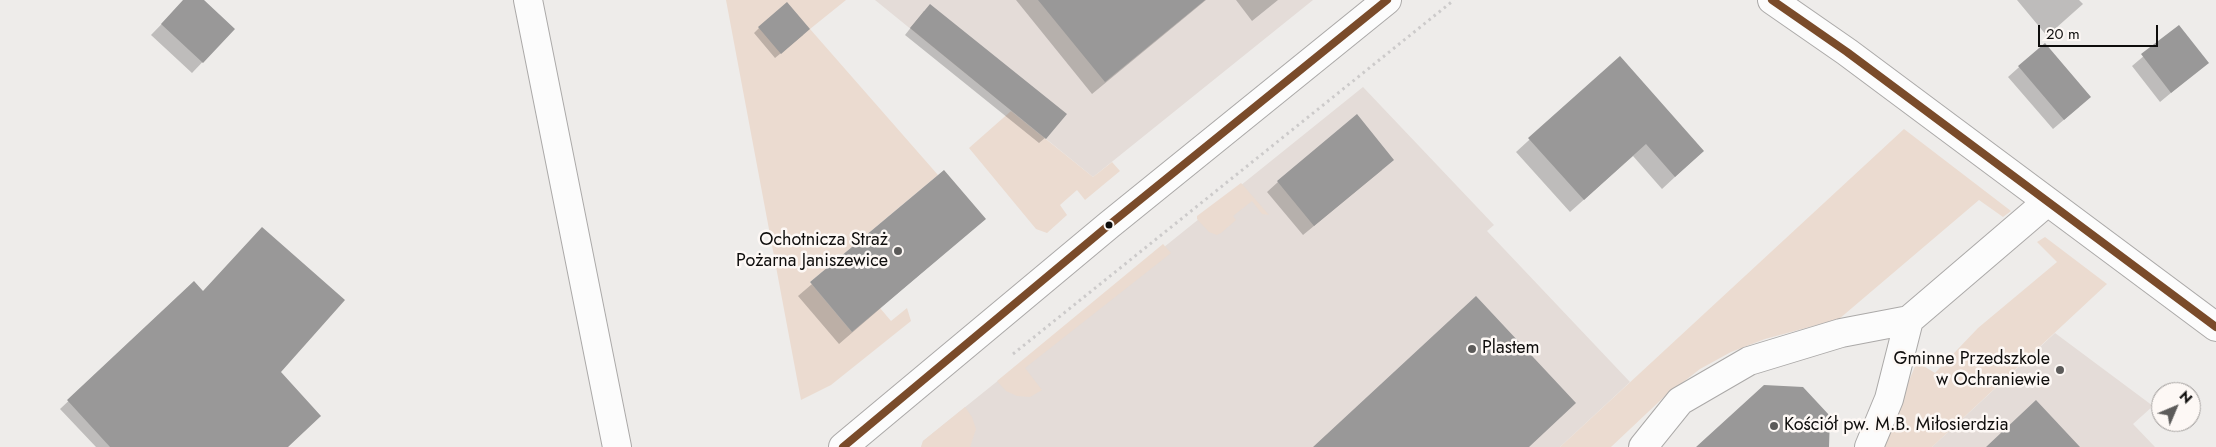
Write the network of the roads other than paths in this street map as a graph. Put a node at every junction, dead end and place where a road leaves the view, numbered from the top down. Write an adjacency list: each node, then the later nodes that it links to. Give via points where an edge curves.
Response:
1 (528, 0): 7 (street)
2 (1387, 0): 8 (street, via 1109,225)
3 (1772, 0): 4 (street)
4 (2047, 202): 5 (street); 6 (street)
5 (1909, 320): 9 (street, via 1841,333 1749,361 1680,401); 10 (street, via 1889,399)
6 (2216, 327)
7 (617, 447)
8 (843, 447)
9 (1643, 447)
10 (1869, 447)

